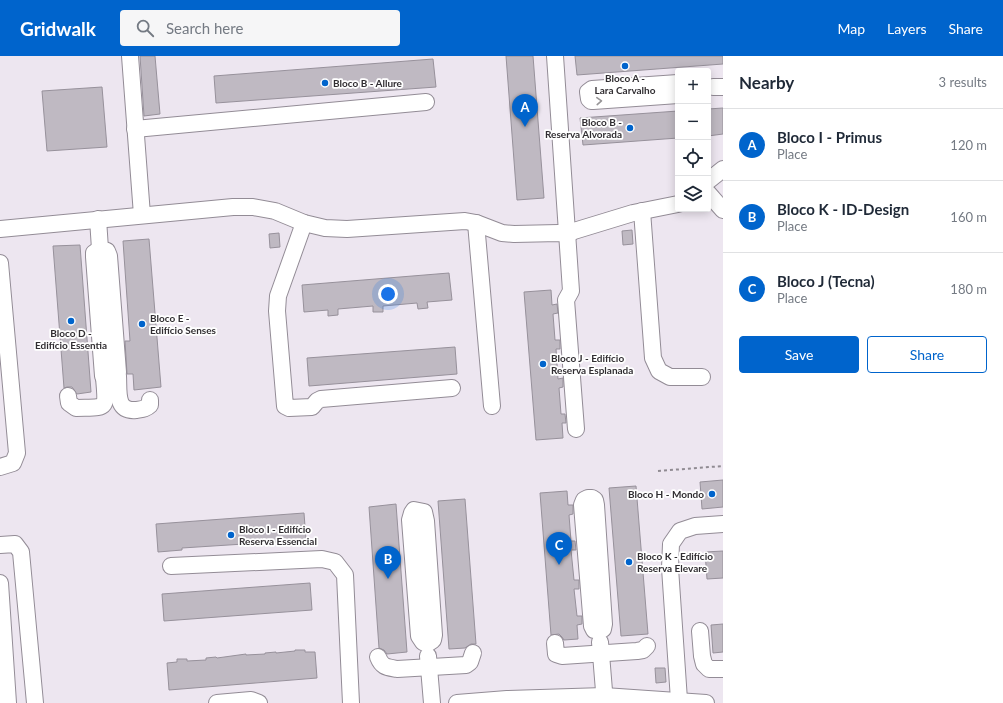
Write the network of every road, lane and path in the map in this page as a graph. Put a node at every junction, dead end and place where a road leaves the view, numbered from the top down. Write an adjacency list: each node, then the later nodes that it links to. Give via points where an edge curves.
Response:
1 (130, 56): 6 (street)
2 (555, 56): 18 (street)
3 (675, 83): 4 (street, one-way to 4, via 592,89 588,92 589,99 593,102)
4 (675, 95)
5 (426, 102): 6 (street)
6 (135, 129): 13 (street)
7 (723, 169): 8 (street)
8 (711, 179)
9 (711, 196): 11 (street)
10 (675, 205): 12 (street)
11 (723, 210)
12 (642, 211): 18 (street); 21 (street, via 653,358 659,371 670,377)
13 (142, 215): 14 (street); 15 (street, via 253,207 275,211)
14 (98, 219): 17 (street); 20 (street, via 100,249 94,253 94,257)
15 (304, 223): 16 (street, via 347,229 465,221); 22 (street, via 278,296 285,406 312,407 321,399)
16 (476, 223): 18 (street, via 508,234); 25 (street)
17 (0, 229)
18 (568, 234): 26 (street, via 571,291 566,300)
19 (0, 263): 28 (street, via 17,453 12,463)
20 (111, 377): 23 (street, via 106,403 100,407 76,408 69,403); 24 (street, via 123,408 146,408 150,405)
21 (702, 377)
22 (452, 388)
23 (68, 396)
24 (150, 400)
25 (492, 406)
26 (576, 428)
27 (723, 466): 29 (path)
28 (0, 467)
29 (658, 471)
30 (723, 524): 46 (street, via 695,526 680,531 671,544 670,568)
31 (0, 545): 49 (street, via 15,544 21,552)
32 (171, 566): 52 (street, via 322,559 335,562 345,575)
33 (0, 583): 44 (street)
34 (599, 631): 34 (street, via 603,629 604,624 596,505 595,500 588,498 582,505 592,626 594,630); 40 (street)
35 (700, 631): 43 (street, via 704,664 709,669)
36 (555, 643): 40 (street, via 555,650 559,656)
37 (427, 644): 37 (street, via 434,635 425,514 414,510 410,520 419,636); 42 (street)
38 (647, 646): 40 (street, via 637,651)
39 (474, 653): 42 (street, via 466,665)
40 (601, 653): 45 (street)
41 (378, 657): 42 (street, via 380,663 386,667)
42 (429, 667): 53 (street)
43 (723, 669)
44 (3, 671): 48 (street)
45 (605, 700): 46 (street); 54 (street, via 507,699)
46 (679, 700): 55 (street)
47 (238, 702): 50 (street); 51 (street, via 251,700)
48 (8, 703)
49 (35, 703)
50 (217, 703)
51 (259, 703)
52 (351, 703)
53 (432, 703)
54 (457, 703)
55 (706, 703)

